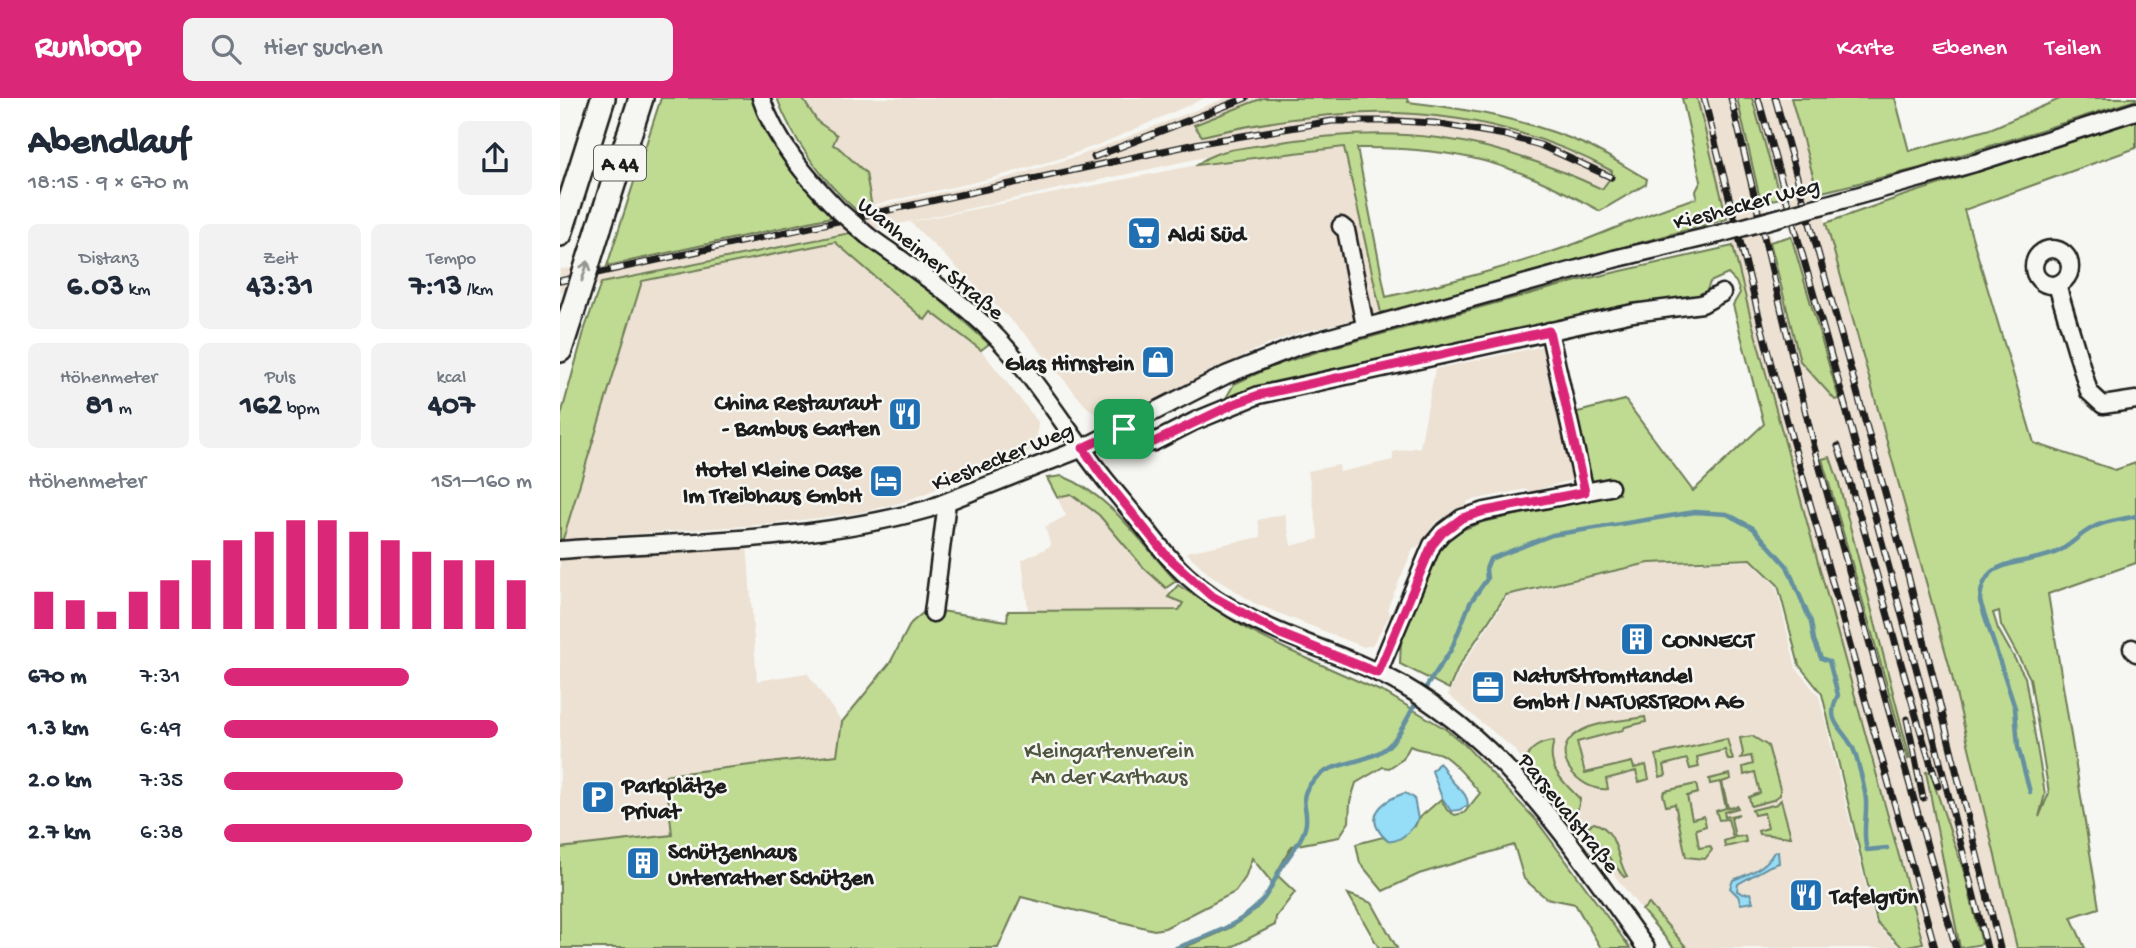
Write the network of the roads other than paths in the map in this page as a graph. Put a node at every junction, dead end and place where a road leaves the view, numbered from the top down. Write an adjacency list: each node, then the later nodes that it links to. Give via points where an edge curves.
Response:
1 (603, 98): 6 (highway, A 44)
2 (641, 98): 11 (highway, A 44, one-way to 2, bridge)
3 (761, 98): 14 (street, Wanheimer Straße, bridge, via 790,156 838,210 973,315 1007,348)
4 (2136, 111): 9 (street, Kieshecker Weg, bridge, via 1975,163)
5 (1341, 226): 9 (street, via 1346,230)
6 (560, 233)
7 (2057, 285): 12 (street, via 2089,392 2103,405)
8 (1721, 293): 10 (street, via 1702,304)
9 (1365, 326): 13 (street, Kieshecker Weg, via 1250,365)
10 (1549, 331): 13 (street, via 1259,395 1154,442 1138,442); 16 (street)
11 (560, 349)
12 (2136, 400)
13 (1124, 429): 14 (street, Kieshecker Weg)
14 (1083, 448): 17 (street, Kieshecker Weg); 20 (street, Parsevalstraße, via 1166,555 1210,595 1281,634)
15 (1610, 487): 16 (street)
16 (1585, 492): 20 (street, via 1485,511 1462,518 1442,533 1432,545)
17 (947, 502): 18 (street, Kieshecker Weg, via 905,516 831,530); 19 (street)
18 (560, 550)
19 (933, 613)
20 (1378, 673): 21 (street, Parsevalstraße, via 1433,705 1508,767)
21 (1646, 948)

